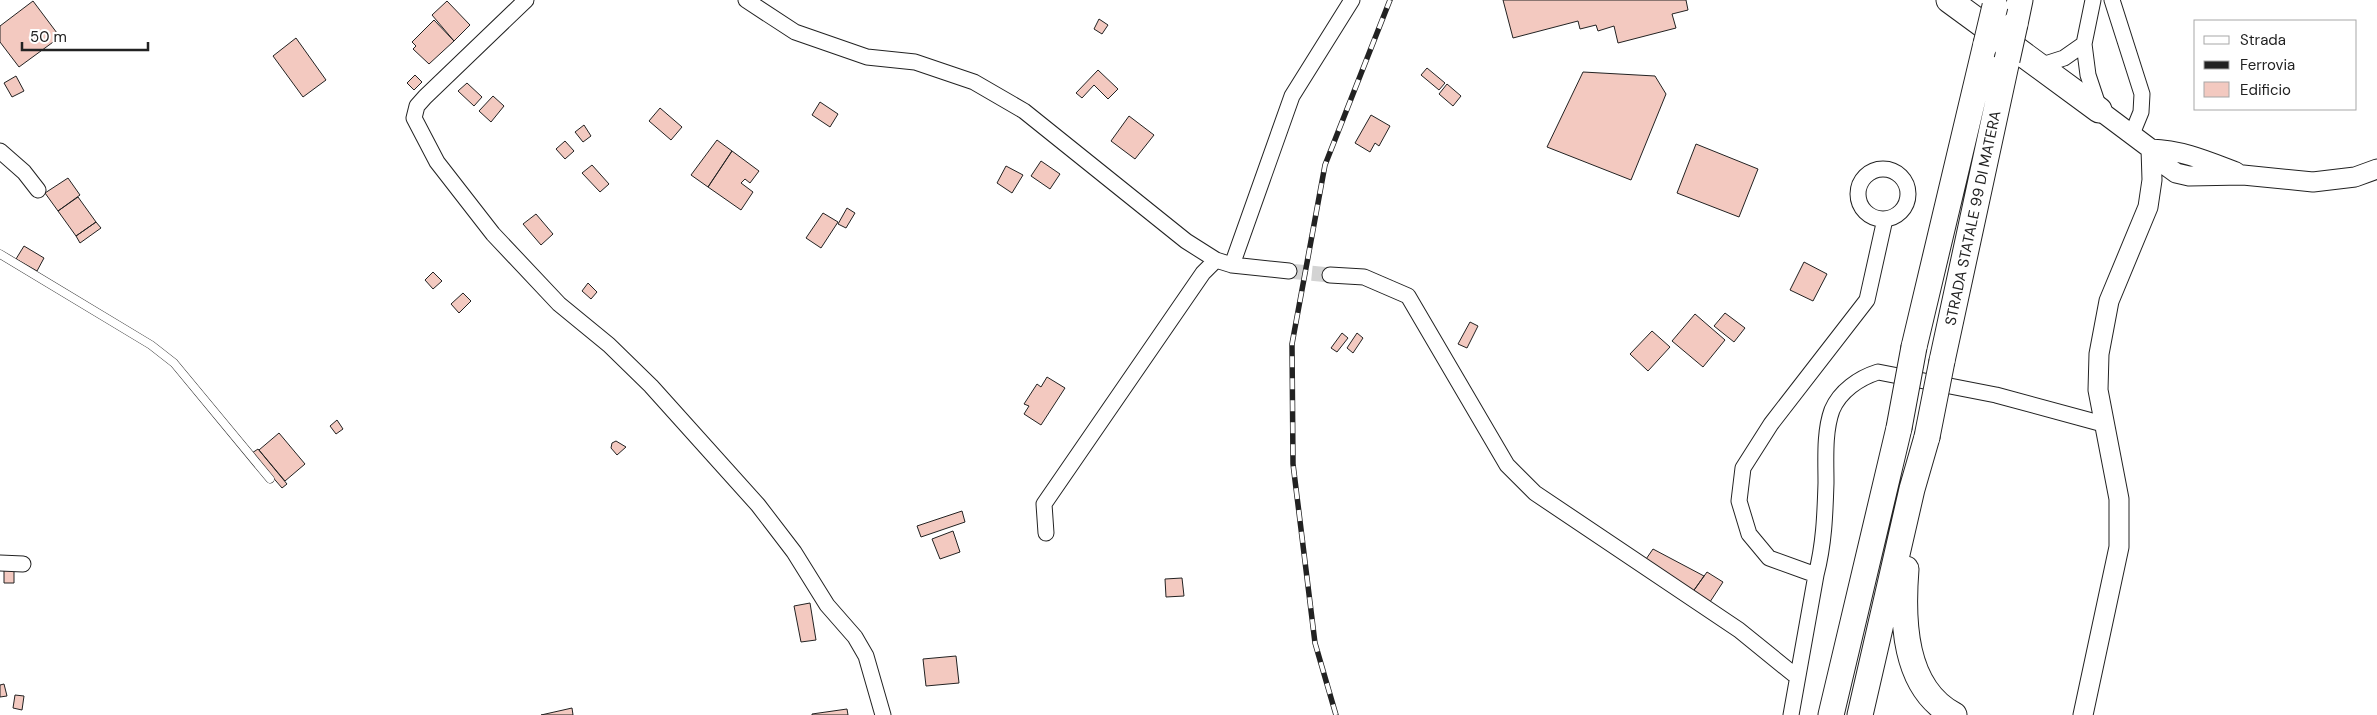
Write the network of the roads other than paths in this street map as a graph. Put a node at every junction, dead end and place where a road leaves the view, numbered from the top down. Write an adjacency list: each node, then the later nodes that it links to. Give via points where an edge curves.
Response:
1 (526, 0): 31 (street, via 425,97 417,106 414,118 438,162 493,234 559,304 609,345 651,386 758,505 794,552 827,605 855,637 866,656)
2 (746, 0): 19 (street, via 795,32 867,56 915,62 974,82 1024,111 1186,241)
3 (1352, 0): 20 (street, via 1292,96)
4 (1949, 0): 10 (highway)
5 (2020, 0): 25 (highway, STRADA STATALE 99 DI MATERA, bridge, via 1927,437)
6 (2093, 0): 9 (street)
7 (2112, 0): 12 (street, via 2142,94 2141,112)
8 (1996, 3): 33 (highway, STRADA STATALE 99 DI MATERA, bridge)
9 (2084, 44): 10 (street, via 2064,58); 11 (street, via 2088,75)
10 (2039, 66): 11 (highway)
11 (2099, 110): 12 (street)
12 (2132, 134): 13 (street)
13 (2151, 149): 15 (street, via 2192,154 2242,175 2314,182 2355,177); 23 (street, via 2152,180 2148,207 2109,301 2099,354 2098,390)
14 (0, 151): 16 (street, via 24,172)
15 (2377, 169)
16 (38, 190)
17 (1885, 219): 29 (street, via 1867,300 1771,424 1743,468 1739,501 1749,534 1769,558)
18 (0, 254): 24 (lane, via 151,345 174,363)
19 (1216, 260): 20 (street); 26 (street, via 1044,504)
20 (1232, 265): 21 (street)
21 (1289, 271)
22 (1330, 275): 30 (street, via 1364,277 1408,296 1507,466 1535,493 1739,630)
23 (2103, 424): 29 (street, via 1996,395 1878,372 1864,376 1846,390 1832,410 1826,443 1824,544); 36 (street, via 2120,500 2119,547)
24 (270, 478)
25 (1912, 489): 34 (highway); 35 (highway, via 1904,599 1911,661 1928,692)
26 (1046, 533)
27 (0, 563): 28 (street)
28 (23, 564)
29 (1816, 575): 30 (street)
30 (1797, 677): 32 (street)
31 (883, 715)
32 (1791, 715)
33 (1831, 715)
34 (1860, 715)
35 (1954, 715)
36 (2083, 715)

